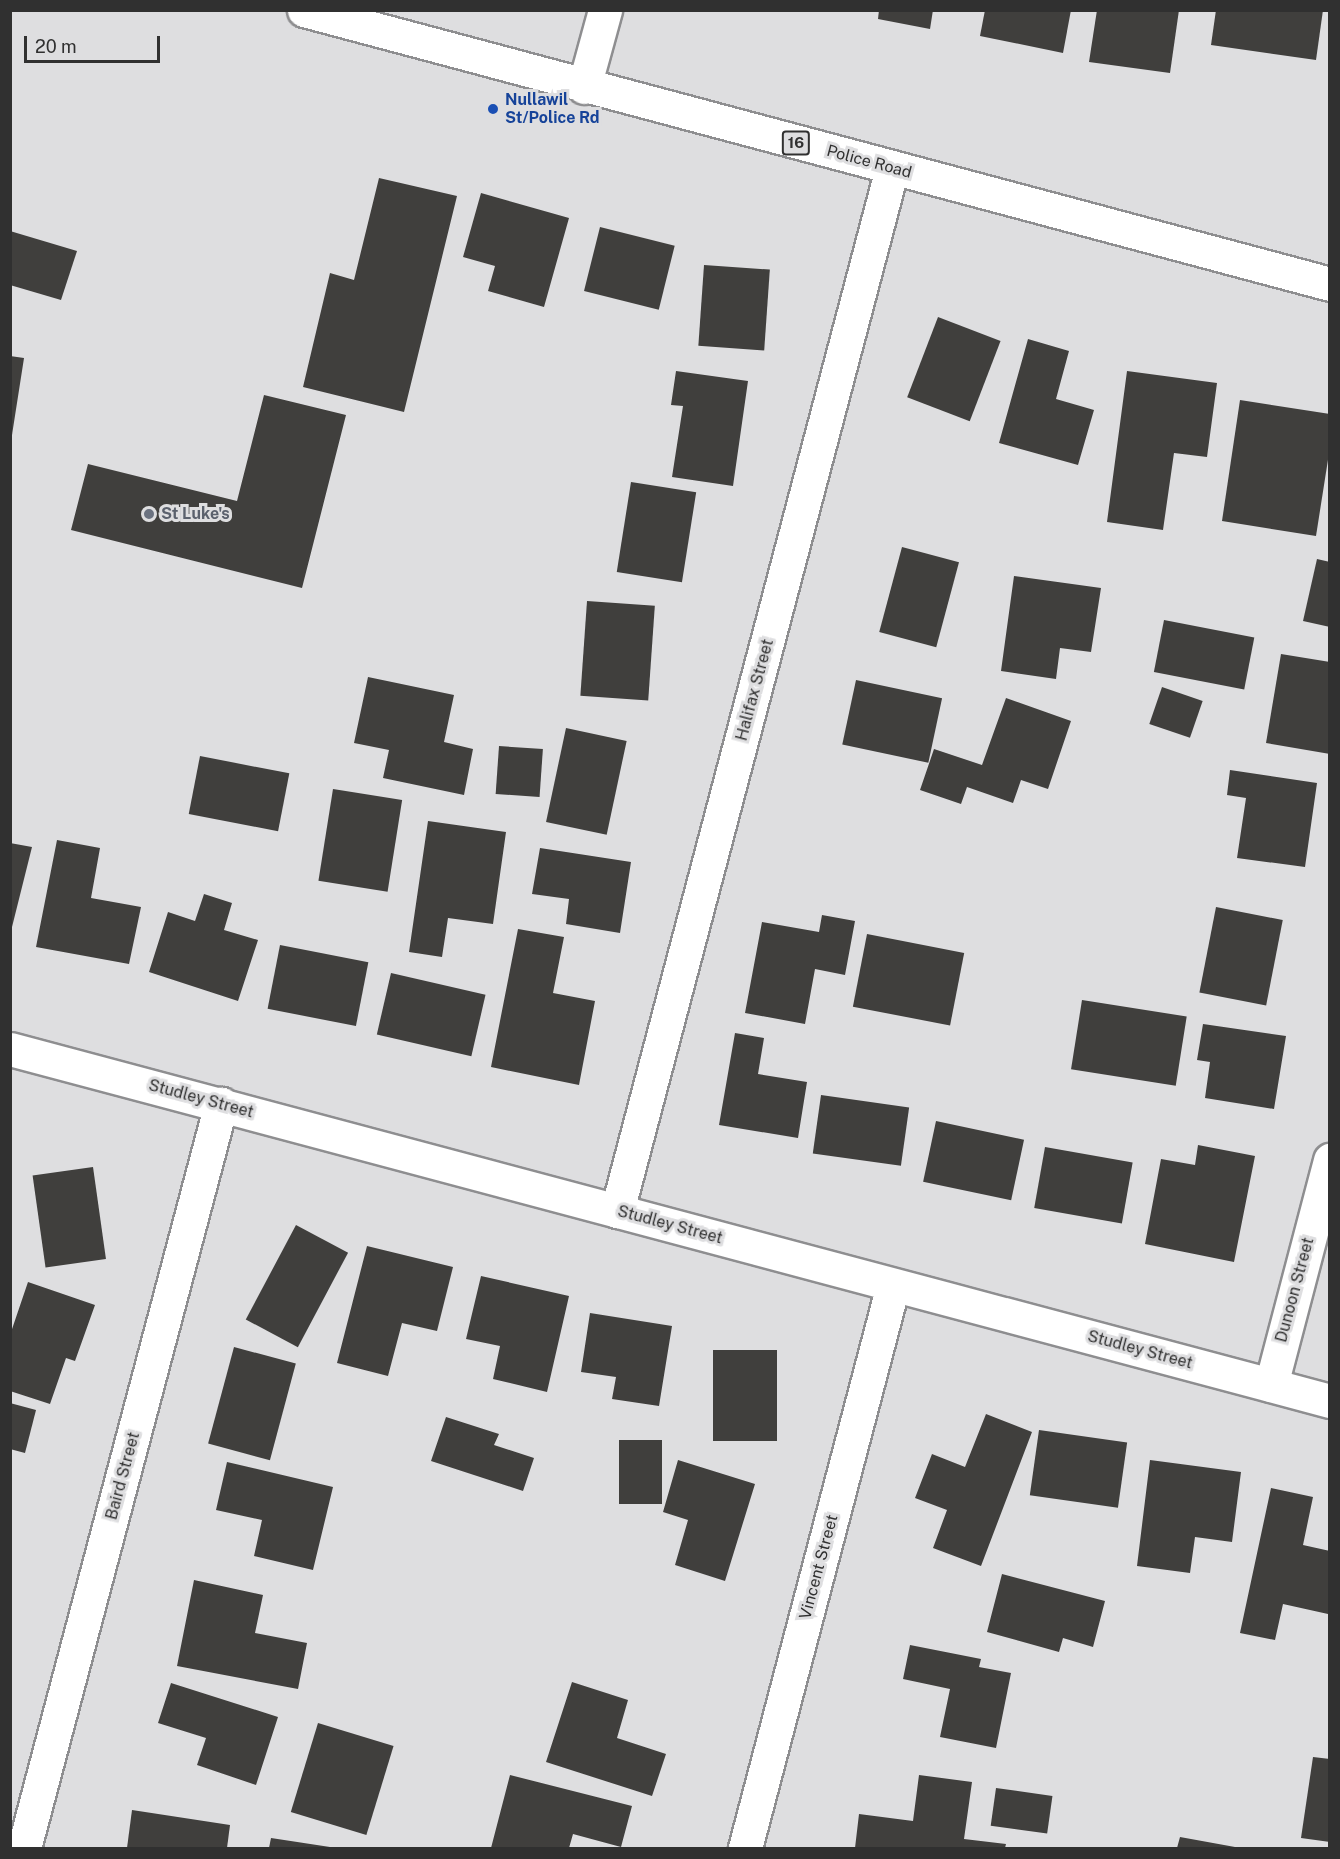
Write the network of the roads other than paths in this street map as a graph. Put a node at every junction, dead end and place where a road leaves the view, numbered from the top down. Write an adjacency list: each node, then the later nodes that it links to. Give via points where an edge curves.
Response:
1 (304, 10): 3 (street, Police Road / 16)
2 (605, 10): 3 (street)
3 (584, 87): 4 (street, Police Road / 16)
4 (892, 168): 5 (street, Police Road / 16); 9 (street, Halifax Street)
5 (1329, 284)
6 (10, 1048): 7 (street, Studley Street)
7 (221, 1104): 9 (street, Studley Street); 13 (street, Baird Street)
8 (1329, 1160): 11 (street, Dunoon Street)
9 (617, 1211): 10 (street, Studley Street)
10 (893, 1285): 11 (street, Studley Street); 14 (street, Vincent Street)
11 (1270, 1385): 12 (street, Studley Street)
12 (1329, 1401)
13 (24, 1848)
14 (745, 1848)

